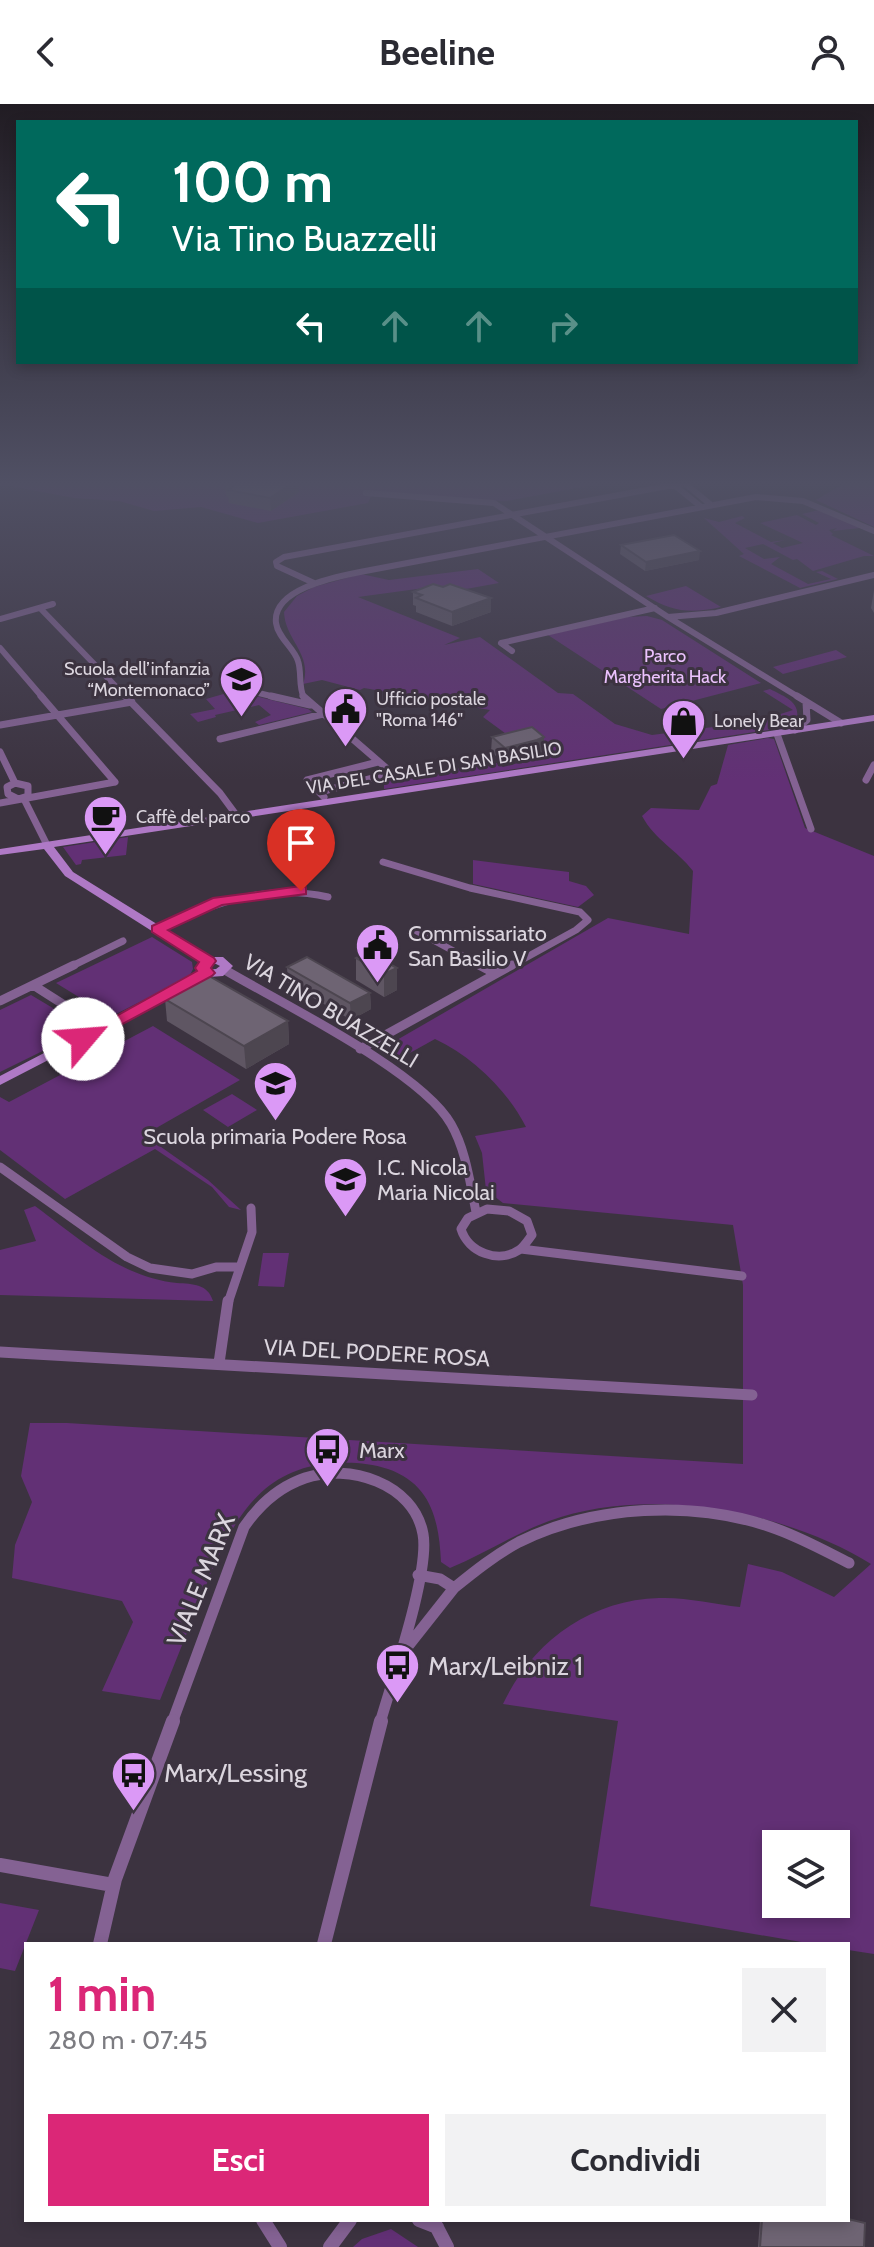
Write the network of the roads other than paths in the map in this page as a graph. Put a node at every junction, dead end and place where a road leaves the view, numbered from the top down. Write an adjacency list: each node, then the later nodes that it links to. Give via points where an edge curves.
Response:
1 (310, 581): 5 (street)
2 (324, 581): 5 (street)
3 (613, 581): 8 (street)
4 (849, 581): 9 (street)
5 (314, 583): 18 (street, via 291,595 275,619 298,662 299,689)
6 (53, 604): 7 (street)
7 (40, 608): 11 (street); 16 (street)
8 (655, 608): 10 (street); 14 (street, via 501,643)
9 (716, 613): 10 (street); 12 (street)
10 (668, 617): 12 (street)
11 (0, 619)
12 (689, 630): 17 (street)
13 (0, 648): 20 (street)
14 (512, 651)
15 (242, 689): 18 (street)
16 (132, 702): 20 (street); 36 (street)
17 (806, 702): 22 (street); 24 (street, via 807,720)
18 (313, 705): 19 (street)
19 (323, 714): 26 (street); 28 (street)
20 (57, 715): 23 (street); 33 (street, via 115,782)
21 (874, 718): 22 (street, VIA DEL CASALE DI SAN BASILIO)
22 (841, 723): 24 (street, VIA DEL CASALE DI SAN BASILIO)
23 (0, 725)
24 (795, 730): 25 (street, VIA DEL CASALE DI SAN BASILIO)
25 (777, 734): 34 (street, VIA DEL CASALE DI SAN BASILIO); 37 (street)
26 (220, 739)
27 (1, 755): 31 (street)
28 (378, 762): 32 (street, via 307,780); 32 (street, via 392,773)
29 (874, 765): 30 (street)
30 (866, 780)
31 (15, 783): 33 (street, via 28,786); 33 (street, via 7,787 8,794)
32 (320, 792): 34 (street)
33 (24, 799): 35 (street); 38 (street)
34 (328, 802): 36 (street, VIA DEL CASALE DI SAN BASILIO)
35 (0, 803)
36 (237, 816): 38 (street, VIA DEL CASALE DI SAN BASILIO)
37 (811, 829)
38 (47, 845): 39 (street, VIA DEL CASALE DI SAN BASILIO); 42 (street, VIA TINO BUAZZELLI, via 69,874)
39 (0, 852)
40 (383, 862): 47 (street, via 586,915 580,928)
41 (328, 897): 42 (street, via 297,891 228,899)
42 (157, 929): 45 (street, VIA TINO BUAZZELLI)
43 (413, 929): 47 (street)
44 (123, 941): 48 (street)
45 (208, 967): 46 (street, VIA TINO BUAZZELLI, via 223,962); 50 (street)
46 (225, 970): 51 (street, VIA TINO BUAZZELLI)
47 (496, 974): 51 (street)
48 (33, 985): 49 (street); 50 (street)
49 (0, 1001)
50 (102, 1029): 52 (street)
51 (360, 1049): 55 (street, VIA TINO BUAZZELLI, via 411,1081 448,1118 464,1150)
52 (0, 1081)
53 (0, 1167): 57 (street, via 150,1268 192,1274)
54 (251, 1208): 57 (street, via 252,1232)
55 (476, 1212): 56 (street, via 498,1209 519,1215 532,1235); 56 (street, via 460,1232 468,1246 488,1255)
56 (521, 1249): 58 (street)
57 (240, 1267): 60 (street, via 229,1295)
58 (742, 1276)
59 (0, 1352): 60 (street, VIA DEL PODERE ROSA)
60 (219, 1363): 61 (street, VIA DEL PODERE ROSA)
61 (752, 1395)
62 (849, 1563): 64 (street, via 754,1522 699,1513 637,1512 587,1519 529,1538 496,1555)
63 (418, 1575): 64 (street); 65 (street, VIALE MARX); 67 (street, VIALE MARX, via 424,1544 420,1525 400,1495 380,1482 315,1475 289,1485 258,1509 239,1539)
64 (454, 1588): 65 (street)
65 (397, 1661): 69 (street, VIALE MARX)
66 (0, 1865): 67 (street)
67 (113, 1885): 68 (street, VIALE MARX)
68 (100, 1942)
69 (325, 1942)
70 (264, 2222): 73 (street)
71 (349, 2222): 74 (street)
72 (435, 2224): 75 (street)
73 (280, 2247)
74 (330, 2247)
75 (447, 2247)

